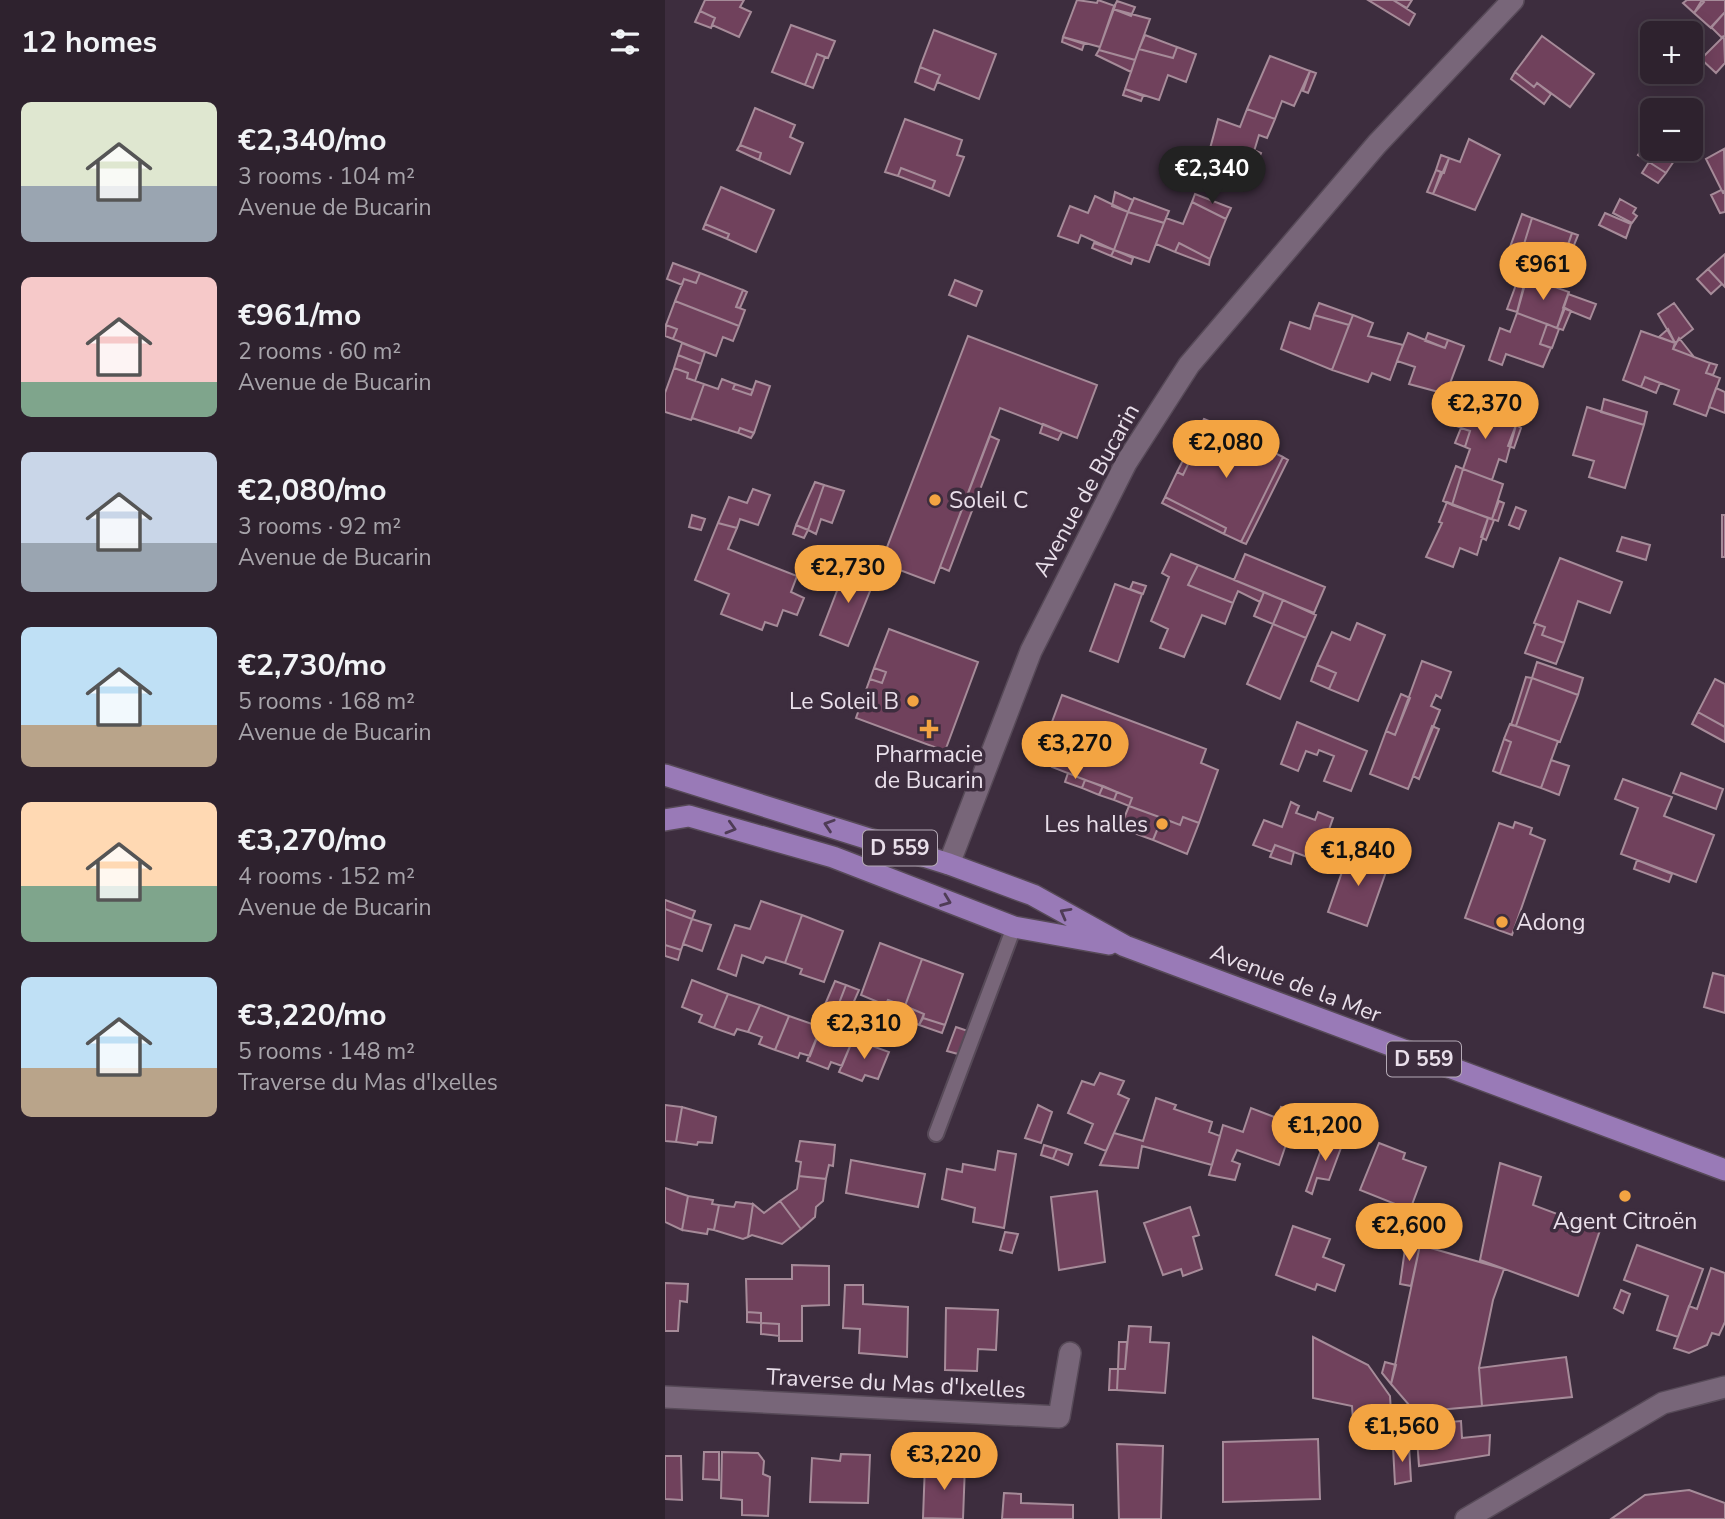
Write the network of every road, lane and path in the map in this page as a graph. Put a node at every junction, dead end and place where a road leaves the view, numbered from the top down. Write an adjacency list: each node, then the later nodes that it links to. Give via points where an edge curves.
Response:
1 (1513, 0): 4 (street, Avenue de Bucarin, via 1377,144 1189,365 1126,463 1031,651)
2 (665, 775): 4 (main road, Avenue de la Mer / D 559, one-way to 2)
3 (665, 820): 5 (main road, Avenue de la Mer / D 559, one-way to 5, via 689,816 833,857)
4 (949, 864): 6 (main road, Avenue de la Mer / D 559, one-way to 4, via 1033,895)
5 (1014, 927): 6 (main road, Avenue de la Mer / D 559); 7 (lane)
6 (1125, 946): 8 (main road, Avenue de la Mer / D 559)
7 (936, 1135)
8 (1725, 1170)
9 (1070, 1353): 11 (street, Traverse du Mas d'Ixelles, via 1059,1417)
10 (1725, 1387): 12 (street, via 1663,1403)
11 (665, 1397)
12 (1466, 1519)

